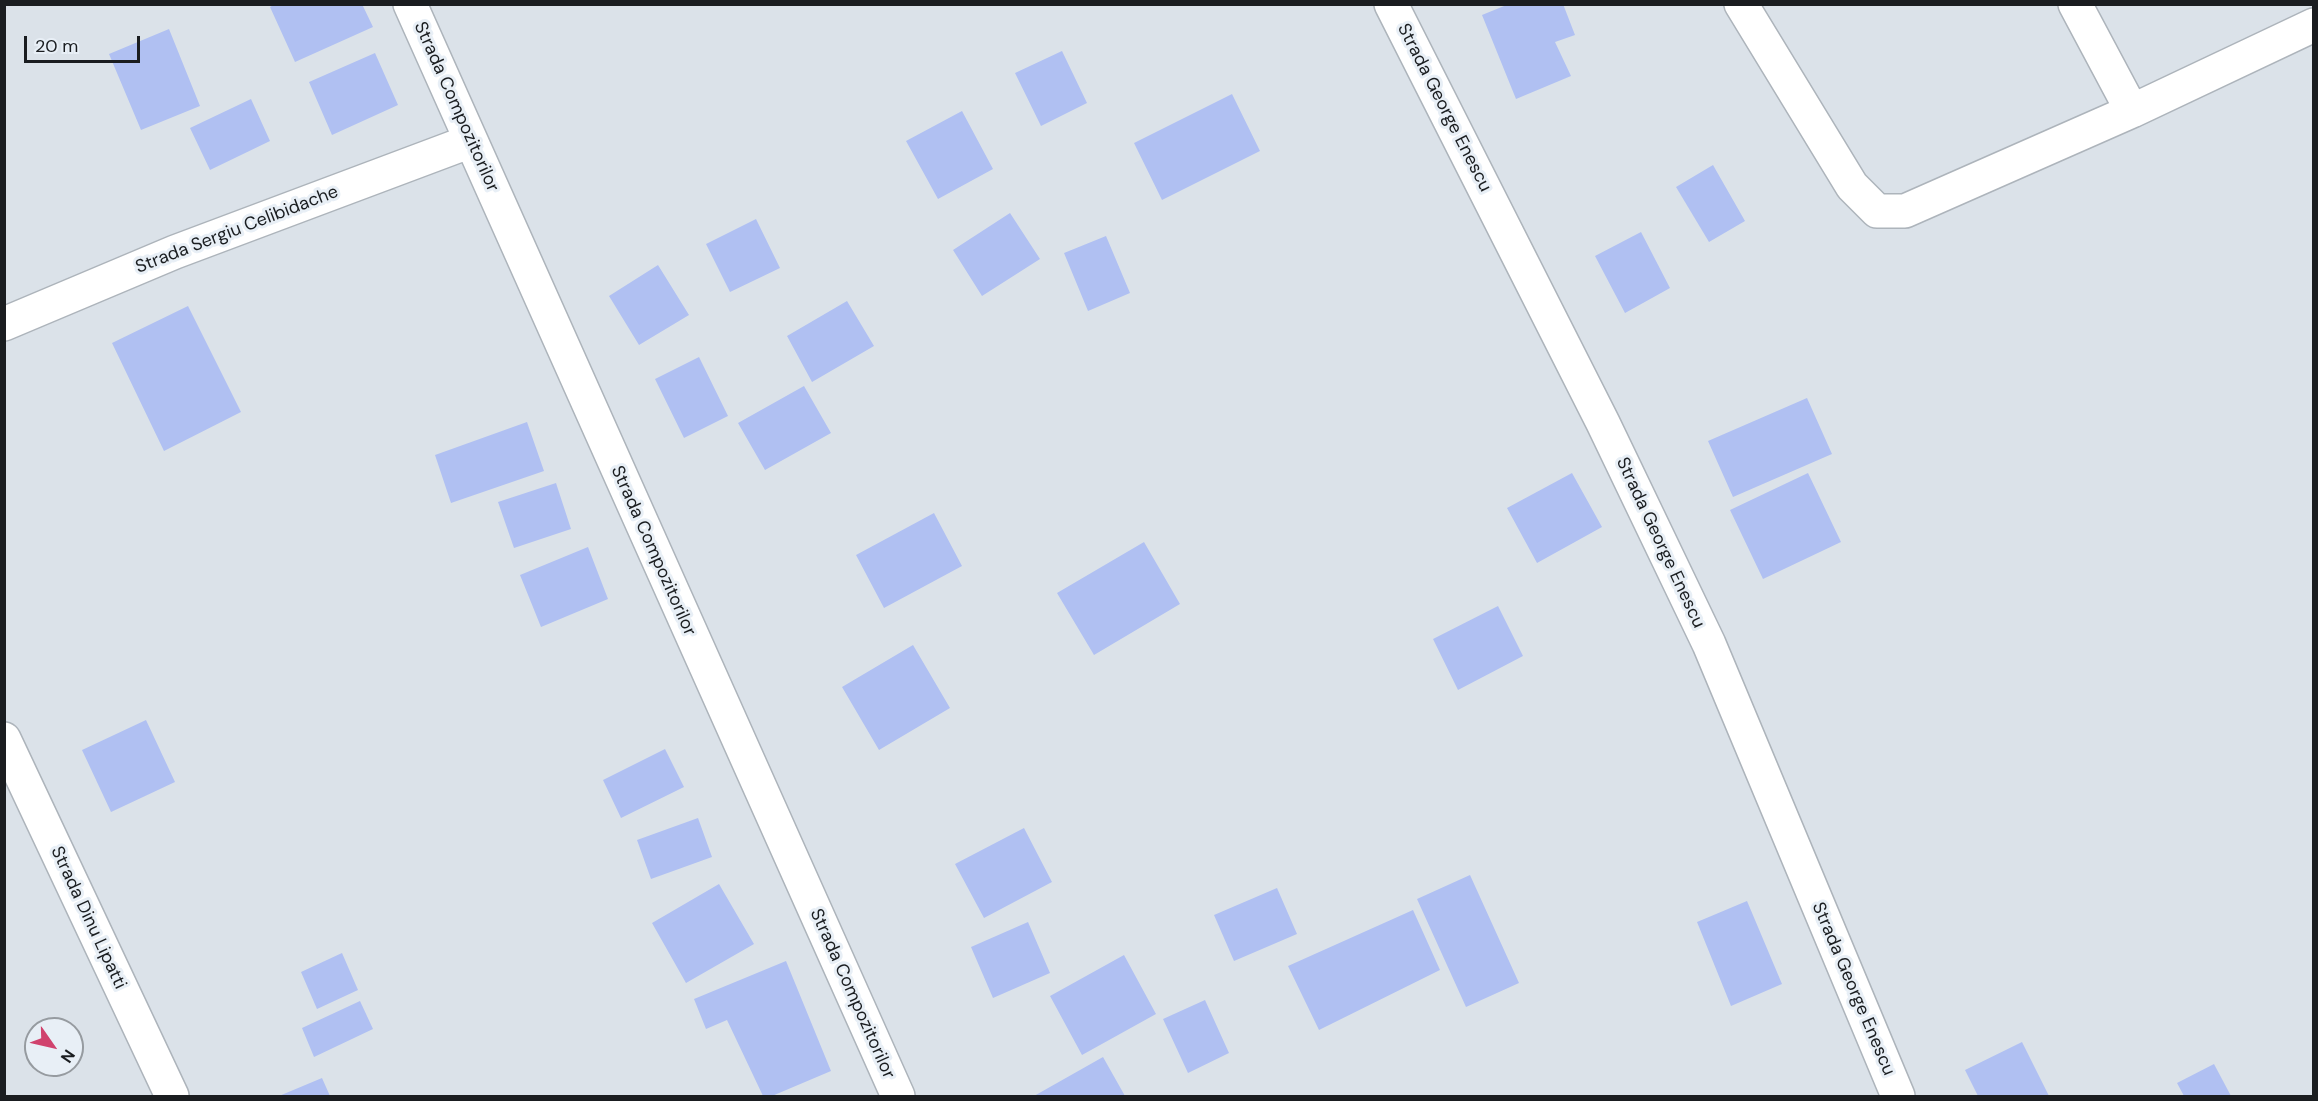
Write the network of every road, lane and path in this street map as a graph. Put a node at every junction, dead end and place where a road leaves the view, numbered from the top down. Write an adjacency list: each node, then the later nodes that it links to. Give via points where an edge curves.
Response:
1 (410, 4): 7 (street, Strada Compozitorilor)
2 (1391, 4): 12 (street, Strada George Enescu, via 1603,423 1709,645)
3 (1741, 4): 6 (street, via 1852,186 1878,211 1905,211)
4 (2075, 4): 6 (street)
5 (2313, 25): 6 (street)
6 (2132, 111)
7 (471, 141): 8 (street, Strada Sergiu Celibidache, via 175,252); 11 (street, Strada Compozitorilor)
8 (4, 324)
9 (5, 742): 10 (street, Strada Dinu Lipatti)
10 (172, 1096)
11 (898, 1096)
12 (1898, 1096)

